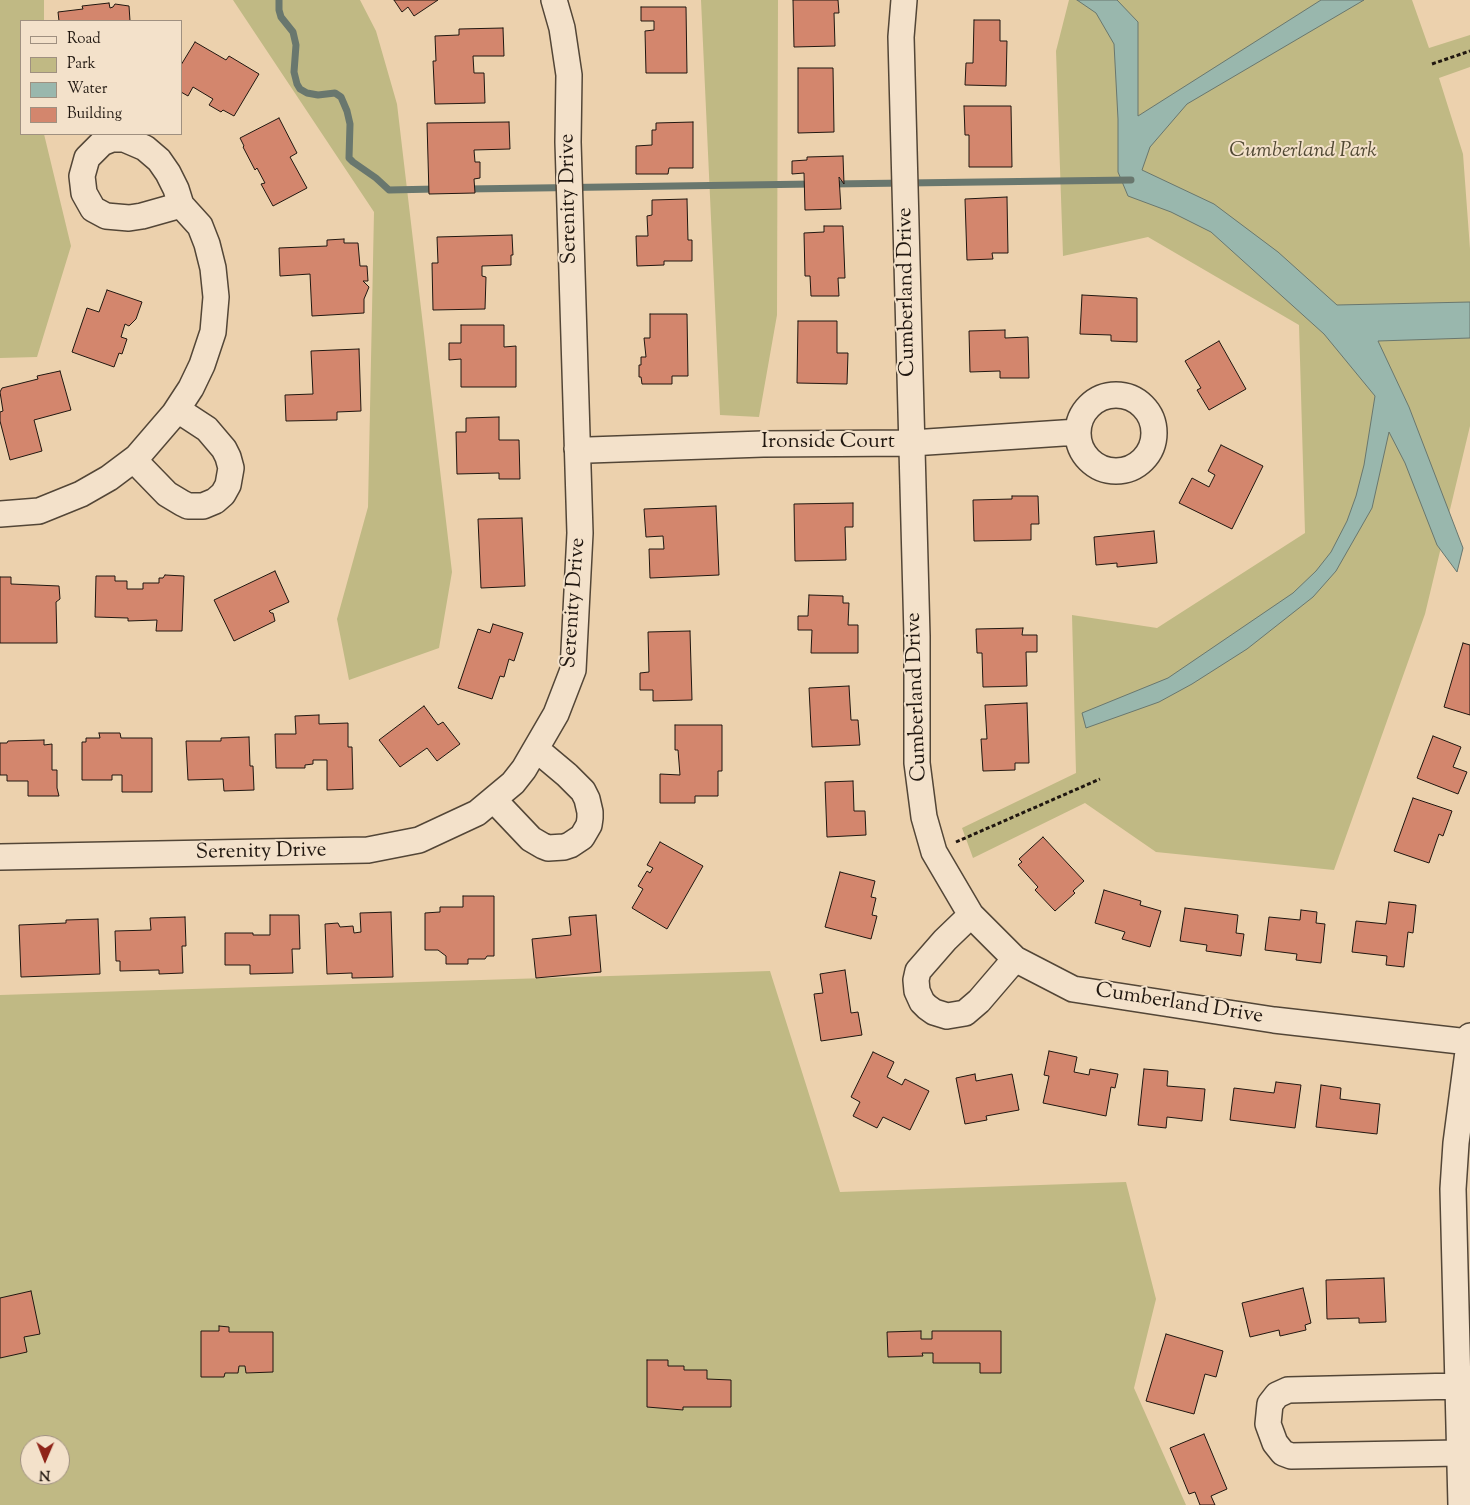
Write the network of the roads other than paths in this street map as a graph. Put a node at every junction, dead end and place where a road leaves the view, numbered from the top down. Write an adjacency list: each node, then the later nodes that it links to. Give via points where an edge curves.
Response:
1 (554, 0): 7 (street, Serenity Drive, via 569,74)
2 (904, 0): 6 (street, Cumberland Drive, via 901,37)
3 (181, 204): 4 (street, via 200,226 207,244 216,297 213,332 191,388)
4 (178, 410): 8 (street); 8 (street, via 207,429 224,449 230,468 223,494 203,506 188,506 167,494)
5 (1078, 432): 6 (street, Ironside Court)
6 (912, 443): 7 (street, Ironside Court); 13 (street, Cumberland Drive, via 917,763 924,817 934,852)
7 (577, 449): 10 (street, Serenity Drive, via 580,533 573,670 556,714)
8 (134, 460): 9 (street, via 81,494 39,512)
9 (0, 514)
10 (536, 749): 11 (street, Serenity Drive, via 513,783); 11 (street, via 583,791 590,818 582,837 564,847 543,846)
11 (494, 800): 12 (street, Serenity Drive, via 477,813 419,840 368,850)
12 (0, 857)
13 (971, 915): 14 (street, Cumberland Drive); 14 (street, via 918,971 917,991 927,1008 947,1016 965,1013)
14 (1015, 959): 15 (street, Cumberland Drive, via 1072,989 1274,1020)
15 (1470, 1039): 16 (street)
16 (1463, 1154): 17 (street, via 1453,1189)
17 (1462, 1236): 18 (street)
18 (1457, 1386): 19 (street); 19 (street, via 1288,1390 1270,1404 1268,1424 1275,1444 1291,1456)
19 (1459, 1453): 20 (street)
20 (1461, 1505)

